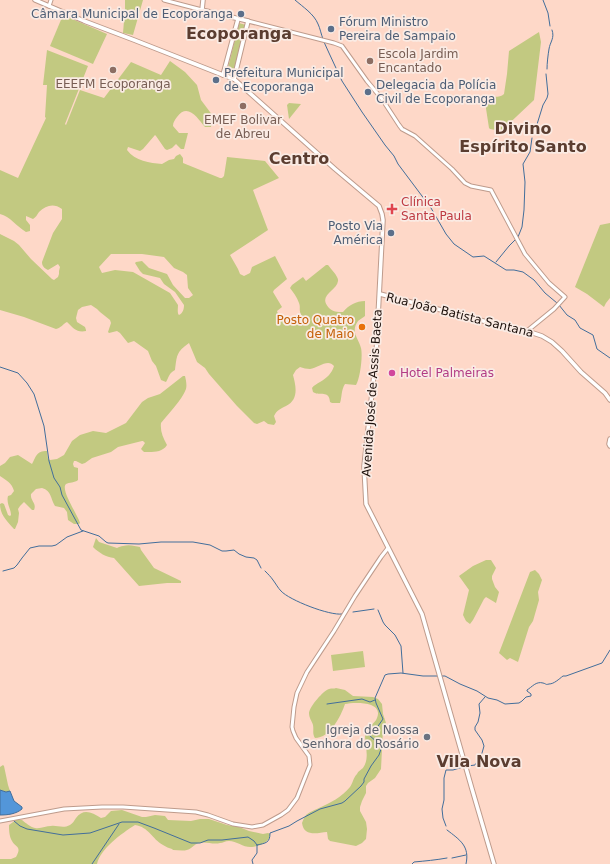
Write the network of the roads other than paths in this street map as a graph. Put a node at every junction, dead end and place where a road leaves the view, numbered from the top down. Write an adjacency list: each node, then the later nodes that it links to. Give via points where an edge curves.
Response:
1 (35, 0): 5 (main road)
2 (51, 0): 5 (street)
3 (164, 0): 6 (street)
4 (203, 0): 6 (main road)
5 (49, 6): 9 (main road)
6 (202, 10): 7 (main road)
7 (238, 19): 8 (main road); 9 (main road)
8 (248, 21): 10 (main road); 12 (street, via 342,46 402,129 415,136 465,183 491,190 525,254 549,284 565,297)
9 (223, 75): 10 (main road)
10 (234, 79): 11 (main road, Avenida José de Assis Baeta, via 379,206 383,220)
11 (380, 294): 12 (main road, Rua João Batista Santana); 16 (main road, Avenida José de Assis Baeta, via 364,466 366,504)
12 (527, 331): 13 (main road, Rua João Batista Santana, via 552,342 606,393)
13 (610, 400)
14 (610, 439): 15 (main road)
15 (610, 446)
16 (388, 548): 17 (street, via 307,672 297,693 292,727 296,738 309,756 310,765 297,798 284,813 252,828 196,812 123,807 64,809); 18 (main road, Avenida José de Assis Baeta, via 422,614)
17 (0, 821)
18 (494, 864)

